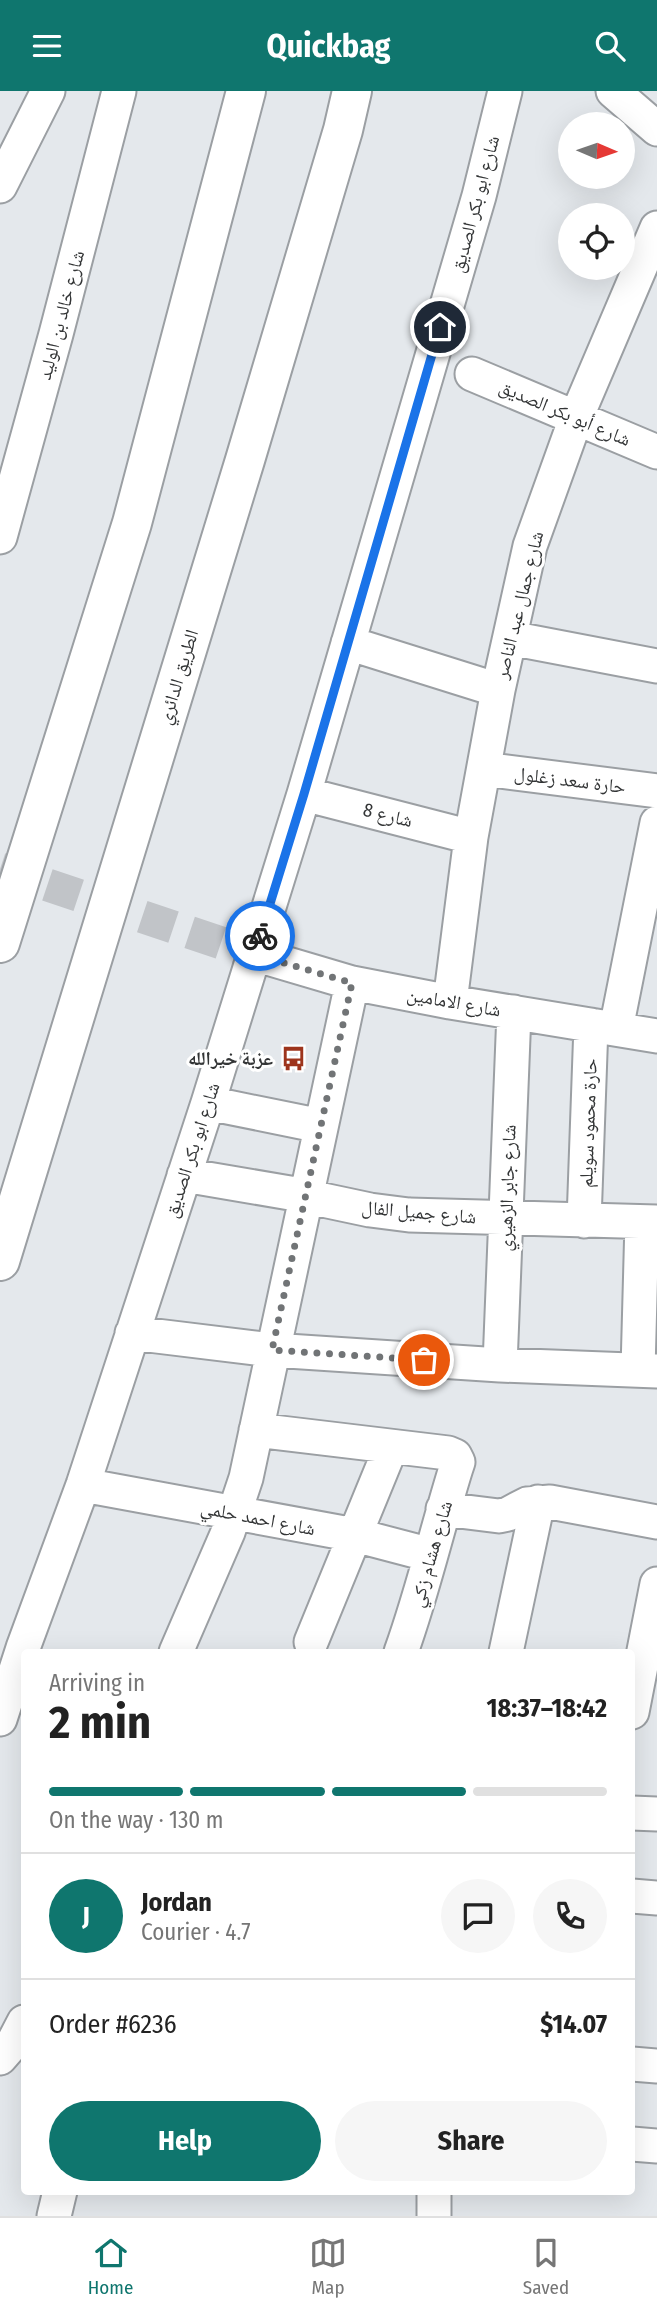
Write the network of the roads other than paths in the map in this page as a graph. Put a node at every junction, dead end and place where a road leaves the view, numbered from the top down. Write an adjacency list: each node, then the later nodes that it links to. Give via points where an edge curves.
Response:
1 (48, 91): 9 (street)
2 (119, 91): 15 (street, شارع خالد بن الوليد)
3 (246, 91): 25 (highway, via 132,523)
4 (352, 91): 39 (highway, الطريق الدائري, via 245,460)
5 (505, 91): 10 (street, شارع ابو بكر الصديق)
6 (526, 91): 10 (street, via 505,165)
7 (612, 91): 8 (street)
8 (657, 129)
9 (0, 186)
10 (479, 195): 17 (street, شارع ابو بكر الصديق)
11 (657, 228): 13 (street, شارع جمال عبد الناصر)
12 (472, 374): 13 (street, شارع أبو بكر الصديق)
13 (576, 418): 14 (street, شارع أبو بكر الصديق); 16 (street, شارع جمال عبد الناصر, via 530,546)
14 (657, 452)
15 (0, 537)
16 (510, 638): 18 (street); 19 (street, شارع جمال عبد الناصر)
17 (348, 643): 19 (street); 22 (street, شارع ابو بكر الصديق)
18 (657, 666)
19 (498, 690): 20 (street, شارع جمال عبد الناصر)
20 (484, 769): 21 (street, حارة سعد زغلول); 24 (street, شارع جمال عبد الناصر)
21 (657, 791)
22 (304, 794): 24 (street, شارع 8); 26 (street, شارع ابو بكر الصديق)
23 (657, 823): 30 (street, حارة محمود سويلم)
24 (471, 837): 28 (street, شارع جمال عبد الناصر)
25 (0, 943)
26 (254, 954): 27 (street, شارع الامامين); 32 (street, شارع ابو بكر الصديق)
27 (352, 983): 28 (street, شارع الامامين); 33 (street)
28 (450, 1002): 29 (street, شارع الامامين)
29 (514, 1012): 30 (street, شارع الامامين); 36 (street, شارع جابر الزهيري)
30 (603, 1027): 31 (street, شارع الامامين); 37 (street, حارة محمود سويلم)
31 (657, 1036)
32 (208, 1103): 33 (street); 34 (street, شارع ابو بكر الصديق)
33 (321, 1126): 35 (street)
34 (184, 1175): 35 (street, شارع جميل الفال); 40 (street, شارع ابو بكر الصديق)
35 (307, 1196): 36 (street, شارع جميل الفال, via 409,1215); 41 (street)
36 (506, 1219): 37 (street, شارع جميل الفال); 42 (street, شارع جابر الزهيري)
37 (584, 1221): 38 (street, شارع جميل الفال)
38 (650, 1222): 43 (street)
39 (0, 1261)
40 (132, 1333): 41 (street); 46 (street, شارع ابو بكر الصديق)
41 (272, 1350): 42 (street); 44 (street)
42 (500, 1364): 43 (street)
43 (647, 1371)
44 (256, 1430): 45 (street); 49 (street)
45 (391, 1447): 48 (street, شارع هشام زكي, via 455,1456 458,1462); 51 (street)
46 (83, 1485): 49 (street, شارع احمد حلمي); 55 (street, شارع ابو بكر الصديق)
47 (538, 1502): 48 (street, via 499,1516); 50 (street); 58 (street)
48 (443, 1509): 52 (street, شارع هشام زكي)
49 (236, 1514): 51 (street, شارع احمد حلمي); 56 (street)
50 (657, 1522)
51 (355, 1535): 52 (street, شارع احمد حلمي); 54 (street)
52 (431, 1555): 57 (street, شارع هشام زكي)
53 (657, 1584): 60 (street)
54 (311, 1642)
55 (29, 1649)
56 (177, 1649)
57 (402, 1649)
58 (507, 1649)
59 (21, 1669): 61 (street, شارع ابو بكر الصديق)
60 (635, 1697)
61 (0, 1719)
62 (635, 1812): 63 (street)
63 (657, 1814)
64 (635, 1896): 65 (street)
65 (657, 1898)
66 (21, 2028): 67 (street)
67 (0, 2058)
68 (635, 2064): 69 (street)
69 (657, 2066)
70 (635, 2144): 71 (street)
71 (657, 2146)
72 (59, 2195): 74 (street)
73 (434, 2195): 75 (street)
74 (54, 2216)
75 (434, 2216)

